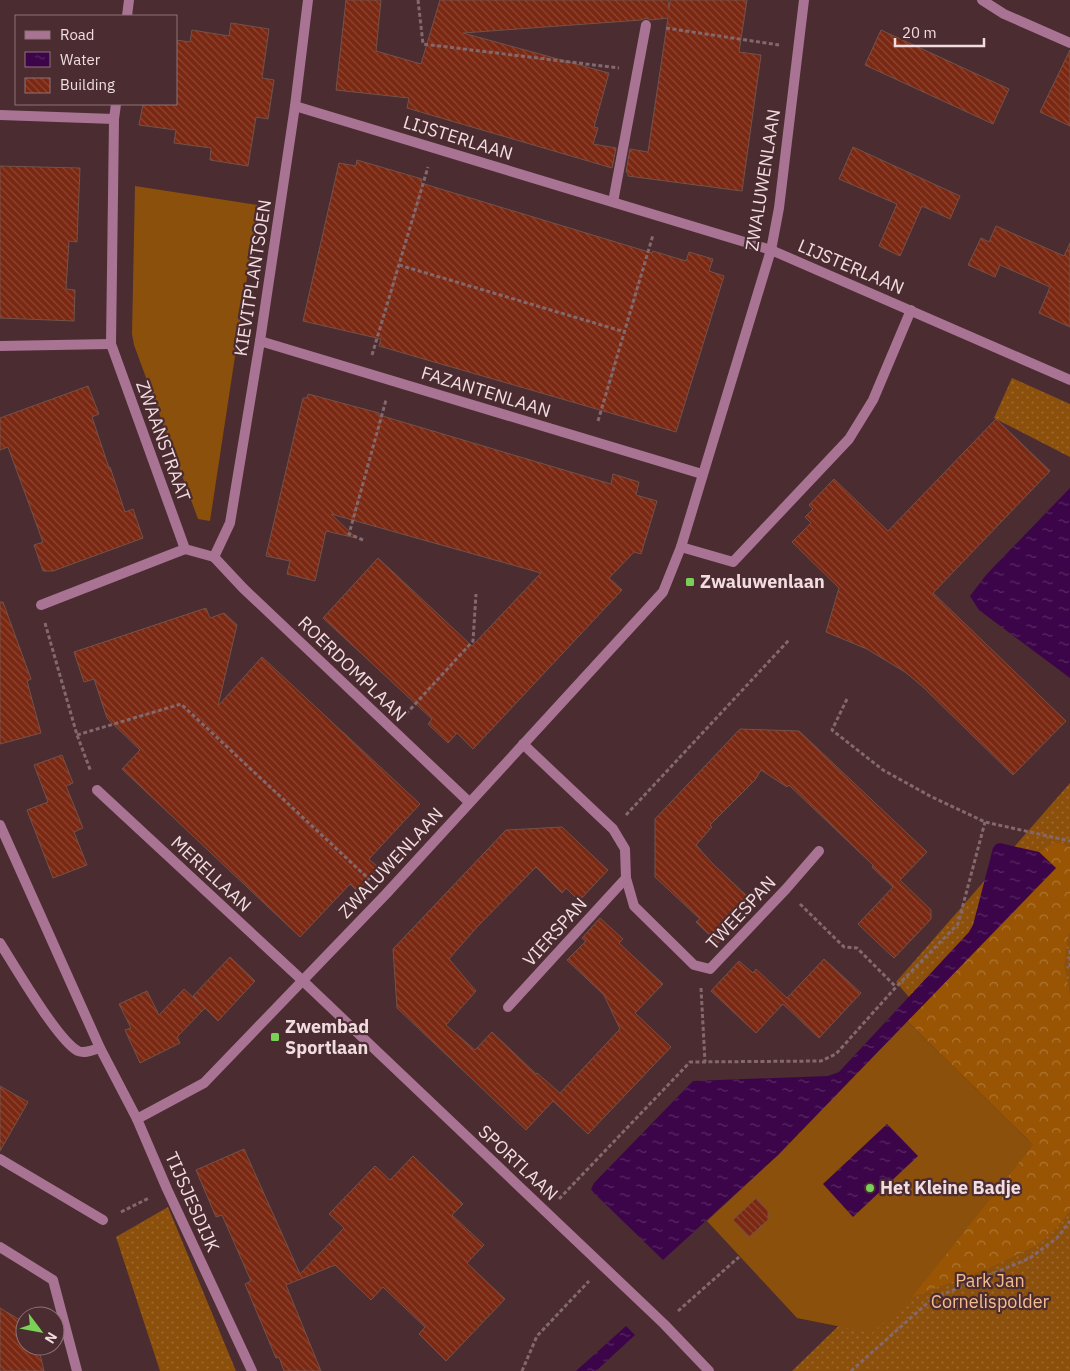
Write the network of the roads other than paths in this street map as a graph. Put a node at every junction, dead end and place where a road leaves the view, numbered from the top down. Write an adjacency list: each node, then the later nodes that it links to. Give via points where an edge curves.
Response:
1 (129, 0): 5 (street)
2 (308, 0): 9 (street, KIEVITPLANTSOEN)
3 (804, 0): 13 (street, ZWALUWENLAAN)
4 (982, 0): 7 (street, via 1004,14)
5 (127, 15)
6 (646, 24): 12 (street)
7 (1070, 43)
8 (116, 105): 11 (street)
9 (295, 106): 12 (street, LIJSTERLAAN); 15 (street, KIEVITPLANTSOEN)
10 (0, 115): 11 (street)
11 (114, 119): 16 (street)
12 (613, 202): 13 (street, LIJSTERLAAN)
13 (771, 250): 14 (street, LIJSTERLAAN); 19 (street, ZWALUWENLAAN)
14 (911, 310): 18 (street, LIJSTERLAAN); 20 (street, via 873,400 849,439 733,562)
15 (260, 340): 19 (street, FAZANTENLAAN); 22 (street, KIEVITPLANTSOEN, via 230,523)
16 (111, 344): 17 (street); 21 (street, ZWAANSTRAAT)
17 (0, 346)
18 (1070, 380)
19 (702, 474): 20 (street, ZWALUWENLAAN)
20 (681, 547): 24 (street, ZWALUWENLAAN, via 663,592)
21 (185, 549): 22 (street); 23 (street)
22 (214, 557): 26 (street, ROERDOMPLAAN)
23 (41, 605)
24 (523, 744): 26 (street, ZWALUWENLAAN); 29 (street, TWEESPAN, via 613,829 625,849)
25 (97, 790): 31 (street, MERELLAAN)
26 (469, 802): 31 (street, ZWALUWENLAAN)
27 (0, 825): 33 (street, TIJSJESDIJK)
28 (819, 851): 29 (street, TWEESPAN, via 710,969 694,965 634,906)
29 (626, 878): 32 (street, VIERSPAN)
30 (0, 943): 33 (street, via 70,1045 84,1053)
31 (303, 981): 34 (street, ZWALUWENLAAN, via 204,1083); 40 (street, SPORTLAAN, via 603,1265)
32 (508, 1007)
33 (100, 1048): 34 (street, TIJSJESDIJK)
34 (137, 1119): 39 (street, TIJSJESDIJK)
35 (0, 1159): 36 (street)
36 (103, 1220)
37 (0, 1247): 38 (street, via 53,1280)
38 (77, 1371)
39 (252, 1371)
40 (709, 1371)

